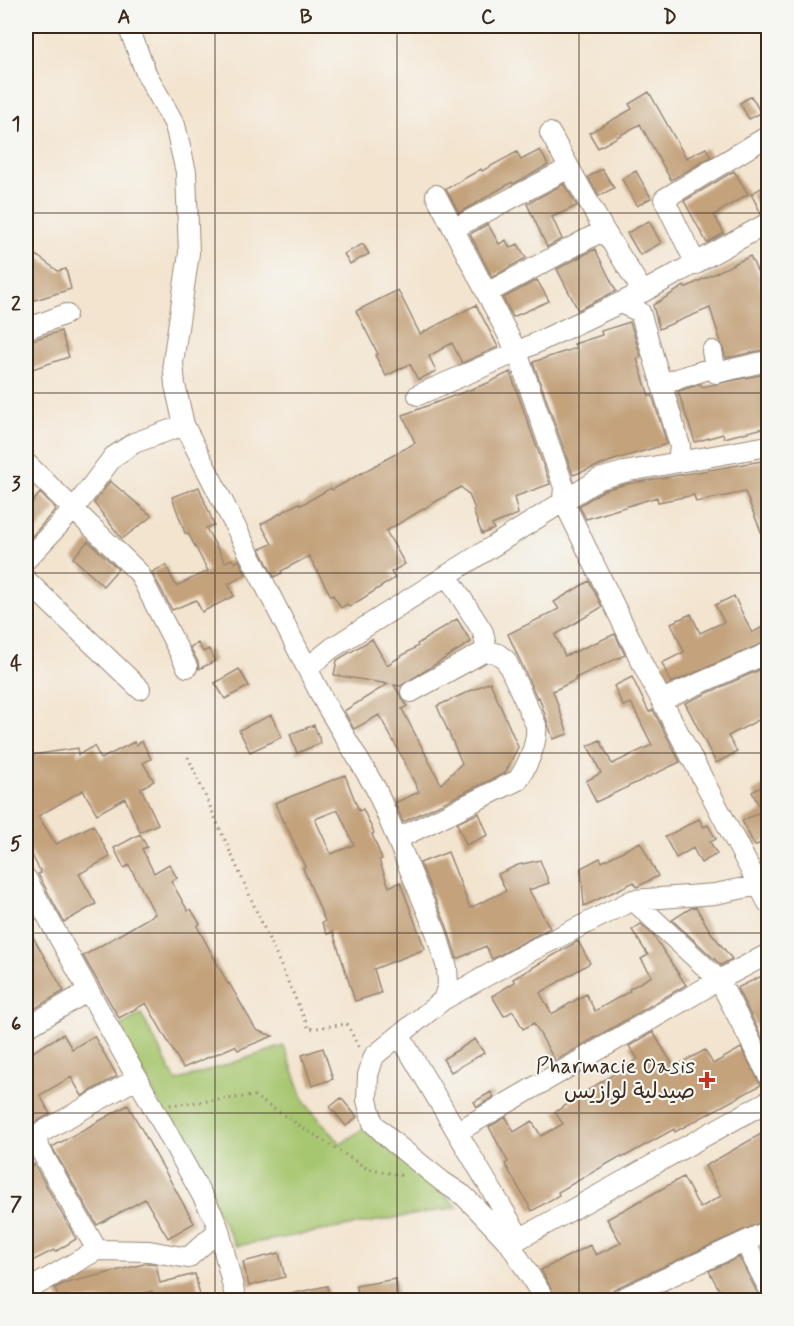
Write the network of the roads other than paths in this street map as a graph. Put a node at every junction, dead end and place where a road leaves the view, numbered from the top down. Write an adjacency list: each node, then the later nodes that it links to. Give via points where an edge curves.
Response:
1 (128, 26): 19 (street, via 146,73 175,125 186,172 189,253 173,362)
2 (550, 133): 4 (street)
3 (768, 136): 9 (street, via 664,199)
4 (569, 168): 7 (street); 8 (street)
5 (436, 195): 7 (street)
6 (768, 223): 9 (street)
7 (454, 228): 11 (street)
8 (604, 230): 10 (street); 11 (street)
9 (696, 264): 10 (street)
10 (643, 292): 12 (street)
11 (487, 293): 15 (street)
12 (620, 303): 15 (street); 17 (street, via 640,312)
13 (66, 314): 14 (street)
14 (26, 329)
15 (517, 352): 18 (street); 23 (street, via 564,487)
16 (768, 366): 17 (street, via 767,361 716,373 714,359)
17 (661, 384): 21 (street, via 680,446)
18 (418, 395)
19 (184, 425): 24 (street, via 134,443 113,457); 31 (street)
20 (768, 446): 21 (street)
21 (678, 462): 23 (street, via 599,478)
22 (26, 463): 24 (street)
23 (563, 500): 26 (street); 34 (street)
24 (74, 509): 25 (street); 30 (street, via 139,573)
25 (26, 560)
26 (447, 575): 28 (street, via 483,632); 31 (street)
27 (26, 580): 32 (street)
28 (487, 650): 33 (street); 35 (street, via 506,660 536,725 536,741 524,770 509,785)
29 (768, 653): 34 (street)
30 (187, 667)
31 (307, 668): 35 (street, via 376,789)
32 (140, 689)
33 (411, 692)
34 (662, 700): 36 (street)
35 (397, 839): 43 (street, via 447,968 448,986)
36 (759, 885): 38 (street, via 716,894); 39 (street)
37 (28, 887): 42 (street)
38 (633, 900): 41 (street); 43 (street)
39 (768, 903)
40 (768, 954): 41 (street)
41 (719, 980): 46 (street); 49 (street)
42 (88, 992): 44 (street); 47 (street)
43 (443, 1000): 45 (street)
44 (26, 1028)
45 (400, 1036): 49 (street); 53 (street, via 374,1056 368,1075 373,1123)
46 (768, 1075)
47 (138, 1078): 50 (street); 51 (street)
48 (768, 1101): 53 (street)
49 (457, 1132): 53 (street)
50 (29, 1139): 55 (street)
51 (219, 1230): 55 (street, via 189,1258 149,1251); 58 (street)
52 (768, 1231): 54 (street)
53 (515, 1241): 59 (street)
54 (746, 1242): 56 (street); 60 (street)
55 (97, 1250): 57 (street)
56 (768, 1287)
57 (30, 1294)
58 (236, 1300)
59 (544, 1300)
60 (619, 1300)

